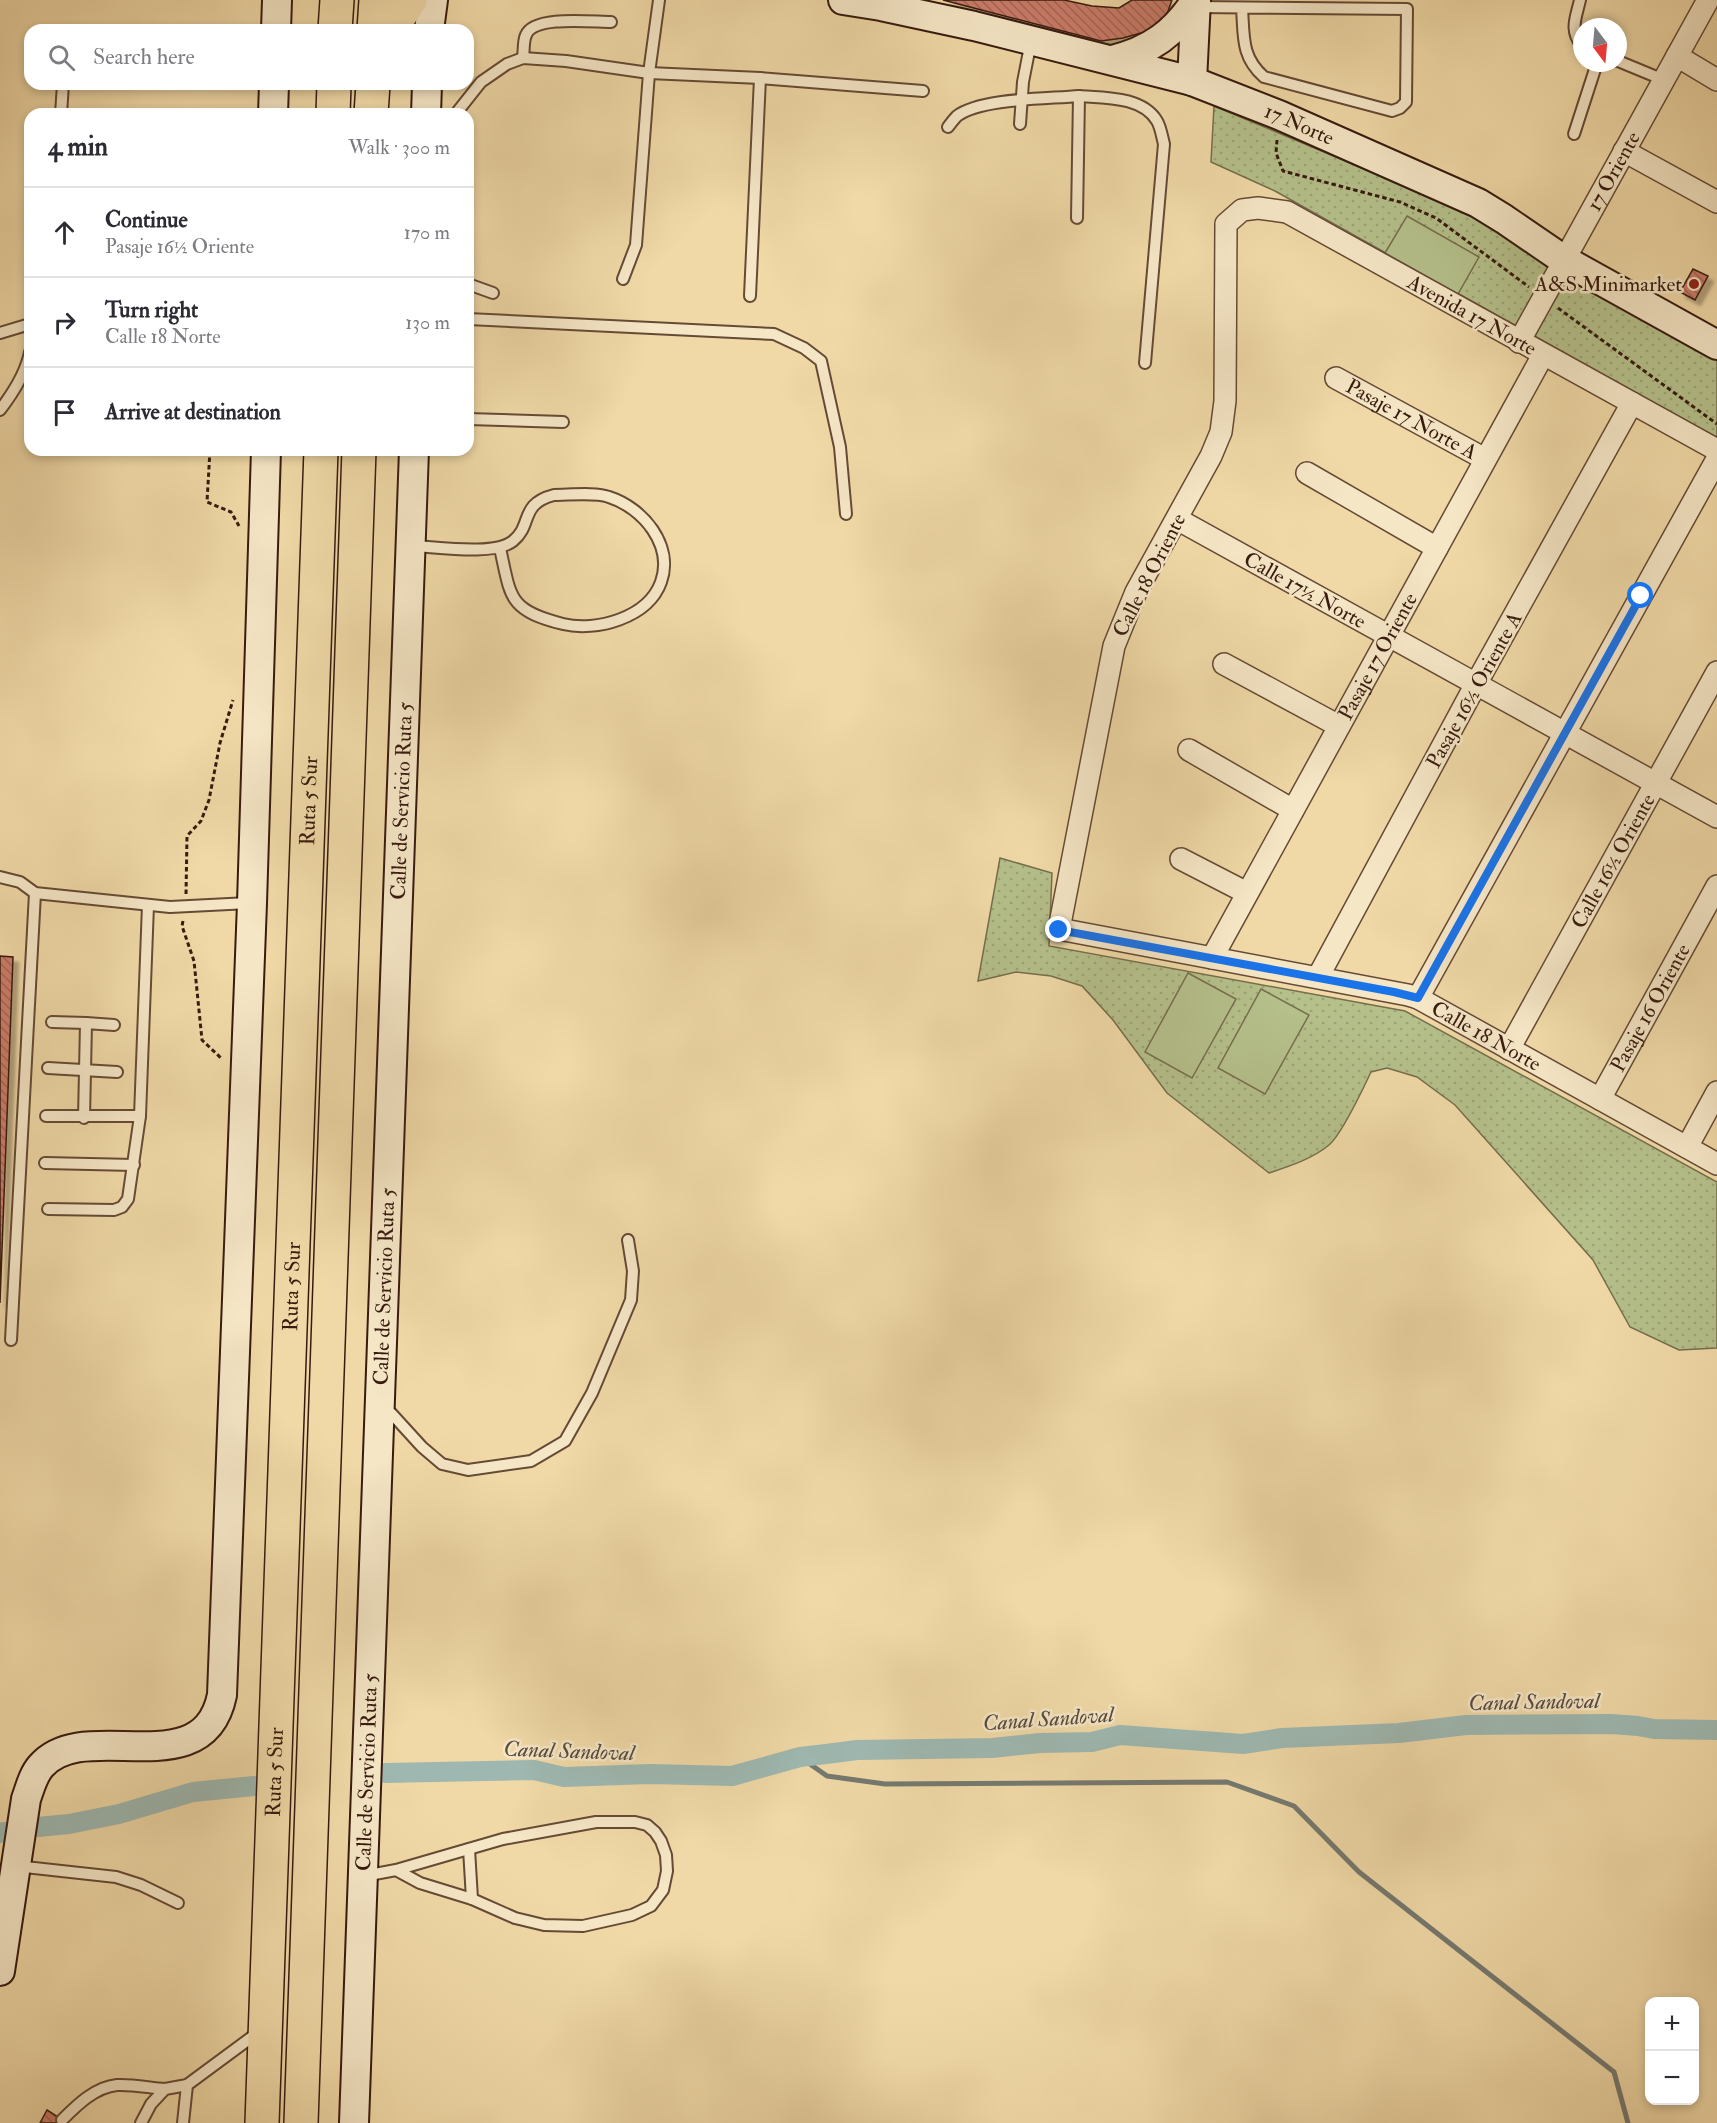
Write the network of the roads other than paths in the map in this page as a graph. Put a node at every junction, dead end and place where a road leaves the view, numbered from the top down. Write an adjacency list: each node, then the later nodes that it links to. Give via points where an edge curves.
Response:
1 (277, 0): 16 (street)
2 (337, 0): 17 (highway)
3 (376, 0): 18 (highway)
4 (410, 0): 19 (highway)
5 (433, 0): 20 (street)
6 (659, 0): 27 (lane)
7 (843, 0): 21 (street, 17 Norte)
8 (1580, 0): 14 (lane)
9 (1708, 0): 22 (street, 17 Oriente)
10 (1196, 2): 13 (lane); 24 (street, via 1160,42); 31 (street)
11 (1315, 4): 12 (lane); 13 (lane)
12 (1408, 4): 13 (lane, via 1406,102 1392,111 1264,77 1247,56)
13 (1242, 8)
14 (1575, 18)
15 (611, 22): 23 (lane, via 548,22 533,27 526,34)
16 (276, 24)
17 (336, 24)
18 (374, 24)
19 (394, 24)
20 (430, 24)
21 (1031, 40): 24 (street, 17 Norte); 39 (lane)
22 (1677, 56): 29 (street, 17 Oriente); 30 (street)
23 (523, 58): 27 (lane); 45 (lane, via 481,82)
24 (1112, 60): 31 (street, 17 Norte)
25 (1627, 65): 29 (lane)
26 (1594, 72): 48 (lane)
27 (650, 73): 28 (lane); 54 (lane, via 636,245)
28 (760, 78): 37 (lane); 57 (lane)
29 (1664, 80): 49 (street, 17 Oriente)
30 (1717, 80)
31 (1192, 81): 53 (street, 17 Norte, via 1478,203)
32 (63, 90): 40 (lane)
33 (274, 90): 41 (street)
34 (334, 90): 42 (highway)
35 (373, 90): 43 (highway)
36 (427, 90): 44 (street)
37 (923, 91)
38 (1079, 96): 39 (lane); 51 (lane); 64 (lane, via 1139,105 1158,122 1162,135)
39 (1022, 101): 46 (lane); 47 (lane, via 977,106 957,116)
40 (61, 108)
41 (273, 108)
42 (333, 108)
43 (371, 108)
44 (426, 108)
45 (460, 108)
46 (1020, 124)
47 (948, 127)
48 (1574, 134)
49 (1624, 151): 50 (street); 53 (street, 17 Oriente)
50 (1717, 202)
51 (1077, 218)
52 (1226, 224): 61 (street, Avenida 17 Norte, via 1242,210 1287,212); 80 (street, Calle 18 Oriente, via 1223,419 1217,442)
53 (1564, 260): 61 (street, 17 Oriente); 62 (street, 17 Norte)
54 (623, 279)
55 (474, 286): 56 (lane)
56 (493, 293)
57 (750, 296)
58 (474, 319): 79 (lane, via 774,334 804,348 821,361 840,447)
59 (24, 326): 60 (lane)
60 (0, 333)
61 (1519, 342): 63 (street, Avenida 17 Norte)
62 (1717, 345)
63 (1543, 355): 67 (street, Avenida 17 Norte); 76 (street, Pasaje 17 Oriente)
64 (1145, 363)
65 (24, 370): 68 (lane, via 14,393)
66 (1336, 378): 76 (street, Pasaje 17 Norte A)
67 (1632, 403): 71 (street, Avenida 17 Norte); 87 (street, Pasaje 16½ Oriente A)
68 (0, 410)
69 (474, 419): 70 (lane)
70 (563, 422)
71 (1717, 450)
72 (266, 456): 99 (street)
73 (321, 456): 133 (highway, Ruta 5 Sur)
74 (359, 456): 140 (highway, Ruta 5 Sur)
75 (414, 456): 81 (street, Calle de Servicio Ruta 5)
76 (1485, 459): 83 (street, Pasaje 17 Oriente)
77 (1717, 459): 89 (street)
78 (1306, 473): 83 (street)
79 (846, 514)
80 (1177, 519): 84 (street, Calle 17½ Norte); 101 (street, Calle 18 Oriente, via 1136,592 1114,646)
81 (411, 546): 82 (lane); 124 (street, Calle de Servicio Ruta 5)
82 (500, 548): 82 (lane, via 517,538 528,512 546,497 608,496 631,507 647,522 662,550 663,569 653,595 624,618 592,627 572,626 519,606 510,594)
83 (1437, 548): 84 (street, Pasaje 17 Oriente)
84 (1389, 636): 87 (street, Calle 17½ Norte); 88 (street, Pasaje 17 Oriente)
85 (1224, 664): 88 (street)
86 (1717, 672): 91 (street, Calle 16½ Oriente)
87 (1476, 684): 89 (street, Calle 17½ Norte); 103 (street, Pasaje 16½ Oriente A)
88 (1339, 726): 92 (street, Pasaje 17 Oriente)
89 (1566, 733): 91 (street, Calle 17½ Norte); 104 (street)
90 (1189, 750): 92 (street)
91 (1656, 783): 93 (street, Calle 17½ Norte); 108 (street, Calle 16½ Oriente)
92 (1293, 810): 98 (street, Pasaje 17 Oriente)
93 (1717, 816)
94 (1181, 859): 98 (street)
95 (0, 877): 97 (lane, via 20,882)
96 (1717, 886): 113 (street, Pasaje 16 Oriente)
97 (35, 893): 100 (lane); 123 (lane)
98 (1247, 893): 102 (street, Pasaje 17 Oriente)
99 (252, 903): 100 (lane); 126 (street, via 220,1705 211,1722 183,1742 73,1748 47,1760 34,1775 26,1799)
100 (148, 905): 115 (lane)
101 (1059, 930): 102 (street, Calle 18 Norte)
102 (1212, 958): 103 (street, Calle 18 Norte)
103 (1318, 977): 104 (street, Calle 18 Norte)
104 (1418, 998): 108 (street, Calle 18 Norte)
105 (52, 1022): 106 (lane)
106 (86, 1023): 107 (lane); 110 (lane)
107 (114, 1025)
108 (1509, 1049): 113 (street, Calle 18 Norte)
109 (48, 1068): 110 (lane)
110 (85, 1070): 111 (lane); 116 (lane)
111 (117, 1072)
112 (1717, 1092): 117 (street)
113 (1600, 1099): 117 (street, Calle 18 Norte)
114 (46, 1116): 116 (lane)
115 (140, 1116): 116 (lane); 120 (lane)
116 (84, 1118)
117 (1687, 1147): 119 (street, Calle 18 Norte)
118 (45, 1163): 120 (lane)
119 (1717, 1164)
120 (134, 1165): 121 (lane, via 128,1198 122,1207)
121 (48, 1209)
122 (628, 1240): 124 (lane, via 633,1271 631,1300 592,1393 565,1441 531,1461 468,1470 442,1464 391,1413)
123 (11, 1340)
124 (380, 1413): 128 (street, Calle de Servicio Ruta 5)
125 (469, 1849): 127 (lane); 129 (lane); 129 (lane, via 555,1828 635,1822 647,1825 661,1841 667,1871 663,1890 651,1906 632,1915 583,1926 534,1923)
126 (15, 1866): 130 (street); 131 (lane, via 116,1877)
127 (396, 1870): 128 (lane); 129 (lane, via 420,1883)
128 (364, 1876): 141 (street, Calle de Servicio Ruta 5)
129 (472, 1899)
130 (5, 1903): 132 (street)
131 (178, 1903)
132 (0, 1971)
133 (265, 2028): 134 (lane); 139 (highway, Ruta 5 Sur)
134 (188, 2085): 135 (lane); 138 (lane)
135 (165, 2090): 136 (lane, via 117,2085 97,2091); 137 (lane)
136 (62, 2120)
137 (141, 2123)
138 (183, 2123)
139 (262, 2123)
140 (301, 2123)
141 (354, 2123)

